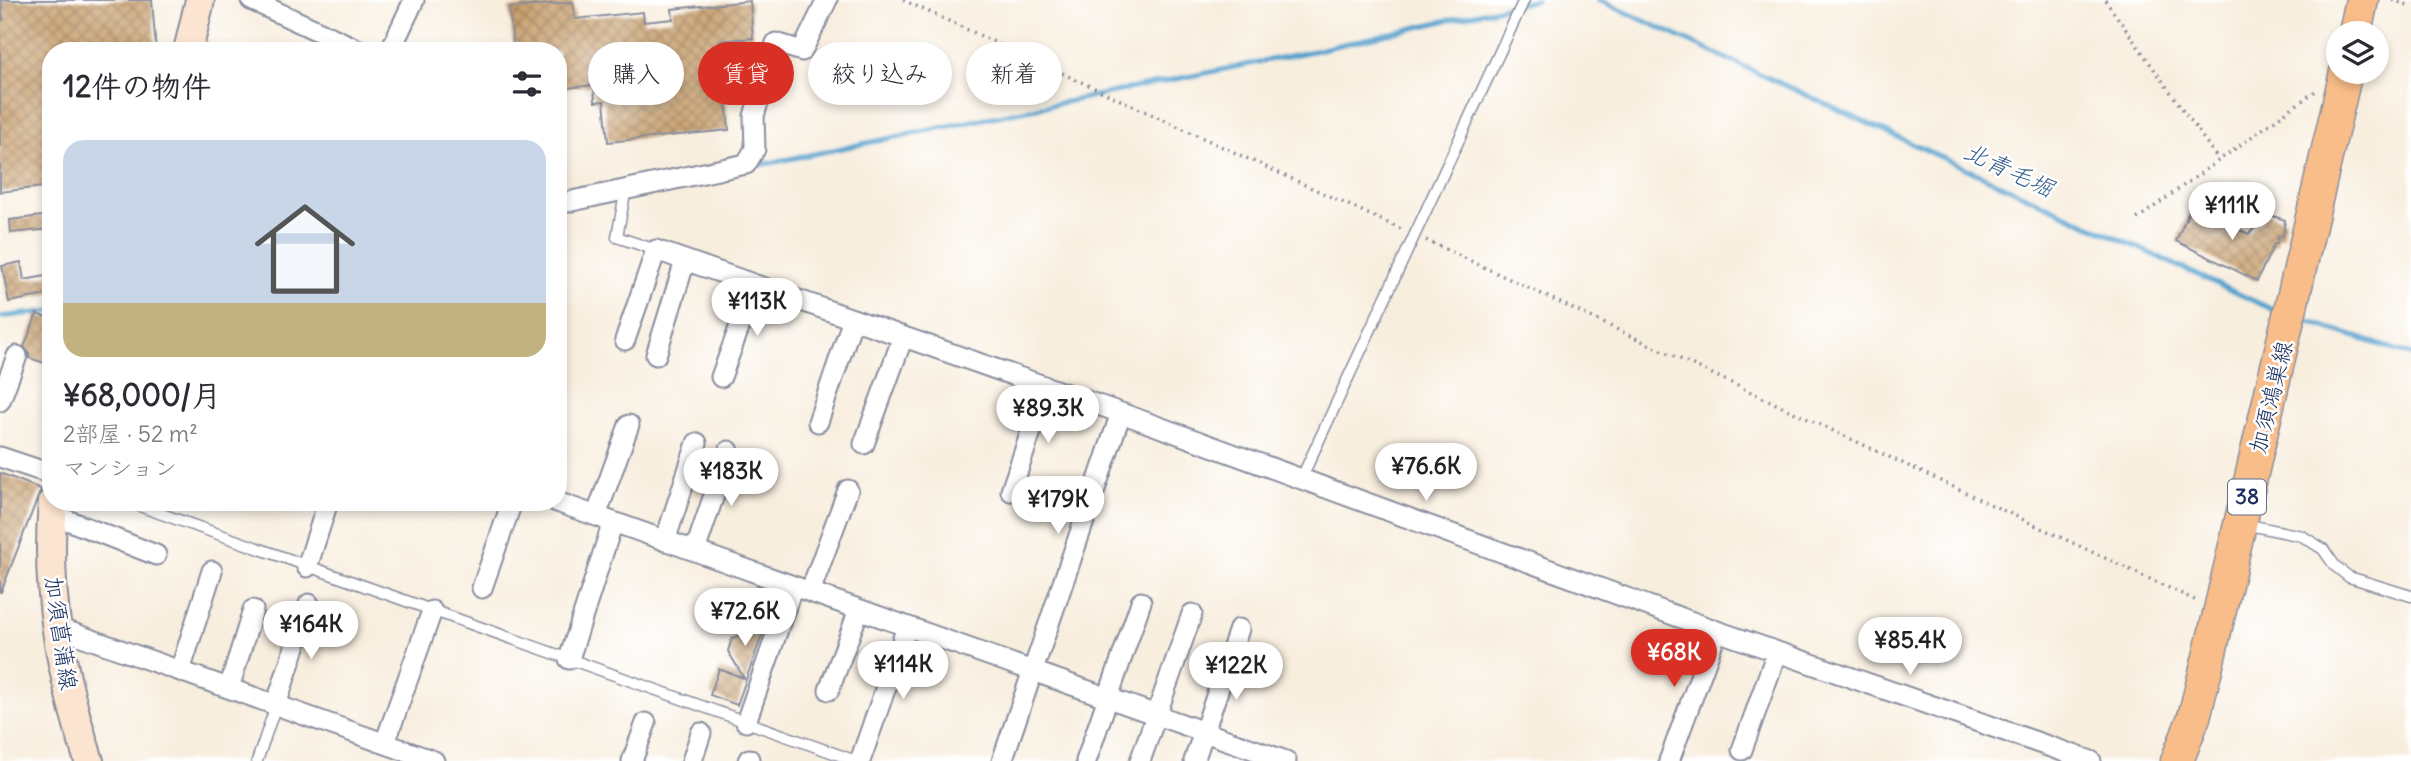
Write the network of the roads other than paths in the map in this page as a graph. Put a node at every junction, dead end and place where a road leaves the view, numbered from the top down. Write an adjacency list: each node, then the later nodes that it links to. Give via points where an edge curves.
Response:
1 (200, 0): 8 (main road)
2 (251, 0): 9 (street)
3 (414, 0): 10 (street)
4 (827, 0): 12 (street, via 802,51 776,43 754,116 755,149 746,164)
5 (1524, 0): 33 (lane)
6 (2362, 0): 7 (main road)
7 (2358, 21)
8 (190, 42)
9 (329, 42)
10 (394, 42)
11 (2343, 84): 43 (main road, 加須鴻巣線 / 38)
12 (626, 188): 13 (street); 14 (lane, via 617,237)
13 (567, 202)
14 (656, 250): 15 (street); 19 (street)
15 (685, 261): 16 (street); 20 (street)
16 (755, 285): 17 (street); 22 (street)
17 (853, 319): 18 (street); 26 (street)
18 (903, 337): 23 (street); 29 (street)
19 (625, 340)
20 (656, 355)
21 (16, 356): 24 (street)
22 (721, 377)
23 (1046, 387): 25 (street); 35 (street)
24 (0, 401)
25 (1121, 413): 33 (street); 65 (street)
26 (818, 422)
27 (629, 425): 42 (street)
28 (697, 443): 44 (street)
29 (864, 443)
30 (729, 451): 45 (street)
31 (0, 457): 32 (street)
32 (42, 471)
33 (1301, 479): 61 (street)
34 (848, 490): 50 (street)
35 (1011, 491)
36 (567, 506): 42 (street)
37 (52, 511): 58 (main road, 加須菖蒲線)
38 (59, 511): 46 (street)
39 (153, 511): 47 (lane)
40 (325, 511): 47 (street)
41 (509, 511): 49 (street)
42 (605, 519): 44 (street); 63 (street)
43 (2240, 524): 51 (lane, via 2302,536 2323,549 2349,577); 90 (main road, 加須鴻巣線 / 38, via 2194,716)
44 (664, 541): 45 (street)
45 (695, 551): 50 (street)
46 (156, 555)
47 (307, 567): 56 (lane)
48 (212, 571): 64 (street)
49 (482, 588)
50 (801, 589): 55 (street); 71 (street)
51 (2411, 596)
52 (1141, 602): 68 (street)
53 (309, 604): 69 (street)
54 (253, 610): 66 (street)
55 (859, 610): 59 (street); 67 (street)
56 (432, 611): 63 (lane); 75 (street)
57 (1192, 614): 70 (street)
58 (56, 627): 64 (street); 77 (main road, 加須菖蒲線)
59 (907, 627): 65 (street); 82 (street)
60 (1239, 629): 73 (street)
61 (1717, 631): 62 (street); 88 (street)
62 (1777, 652): 76 (street); 89 (street)
63 (569, 659): 71 (lane)
64 (180, 671): 66 (street)
65 (1034, 672): 68 (street); 83 (street)
66 (229, 688): 69 (street)
67 (829, 690)
68 (1107, 698): 70 (street); 84 (street)
69 (276, 705): 75 (street); 78 (lane)
70 (1157, 716): 73 (street); 85 (street)
71 (746, 722): 82 (lane)
72 (646, 723): 80 (street)
73 (1204, 732): 86 (street); 87 (street)
74 (701, 733): 81 (street)
75 (384, 743): 79 (street)
76 (1742, 750)
77 (89, 761)
78 (257, 761)
79 (434, 761)
80 (632, 761)
81 (692, 761)
82 (858, 761)
83 (1002, 761)
84 (1086, 761)
85 (1140, 761)
86 (1194, 761)
87 (1286, 761)
88 (1669, 761)
89 (2091, 761)
90 (2177, 761)

